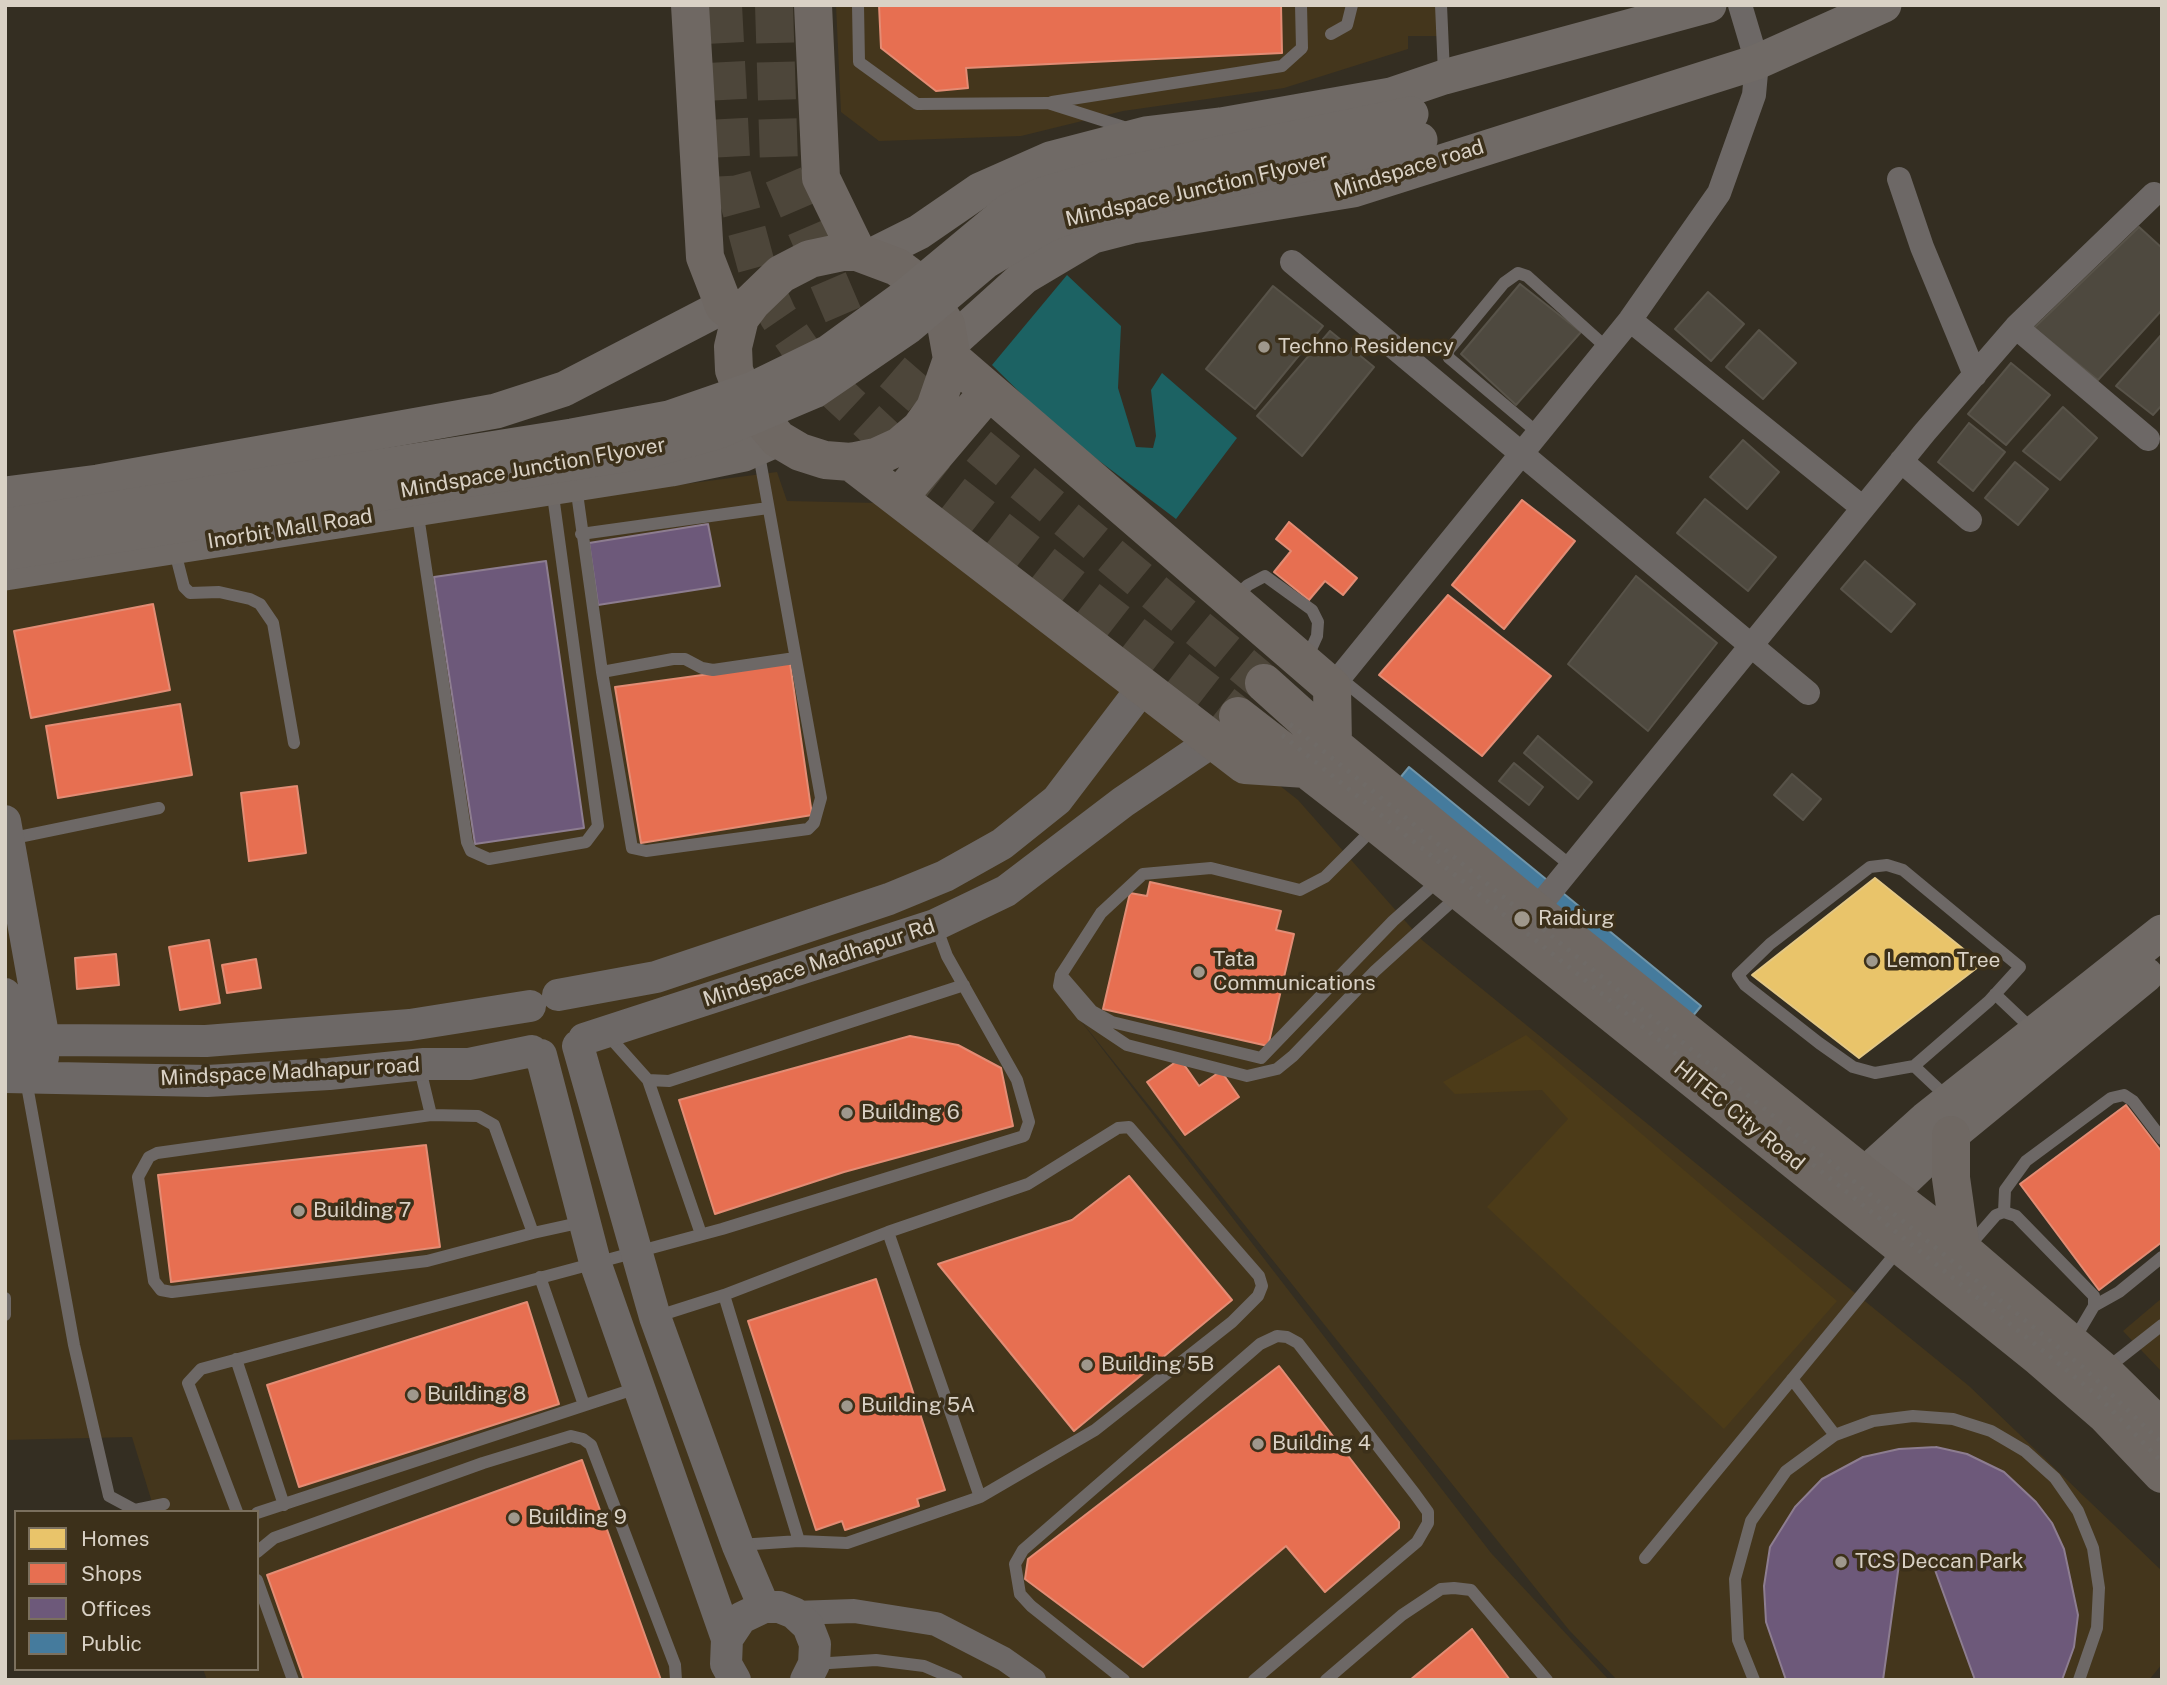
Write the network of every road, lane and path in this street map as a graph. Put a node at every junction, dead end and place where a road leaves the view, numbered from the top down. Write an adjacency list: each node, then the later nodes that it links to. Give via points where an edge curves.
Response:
1 (690, 5): 21 (main road, via 703,194 718,207)
2 (813, 5): 19 (main road, via 821,178)
3 (858, 5): 13 (lane, via 859,62 916,104)
4 (1301, 5): 13 (lane, via 1302,48 1282,66)
5 (1352, 5): 10 (lane, via 1347,25)
6 (1441, 5): 12 (lane)
7 (1709, 5): 12 (main road)
8 (1740, 5): 11 (street)
9 (1884, 5): 11 (main road, Mindspace road)
10 (1331, 34)
11 (1757, 62): 16 (main road, Mindspace road); 22 (street, via 1752,108 1719,193)
12 (1453, 74): 14 (main road, Mindspace Junction Flyover); 15 (main road, via 1391,94)
13 (1048, 103): 15 (lane)
14 (1415, 127): 16 (main road, Mindspace Junction Flyover); 42 (main road, Mindspace Junction Flyover, bridge, via 1092,180 1041,195 1007,212 906,296 829,352 753,389 668,418); 46 (main road, Mindspace Junction Flyover, bridge, via 1045,226 986,261 909,327 814,391 717,432 648,452)
15 (1146, 134): 19 (main road, via 1050,159 979,190 919,232)
16 (1495, 142): 25 (main road, Mindspace road, via 1444,163 1353,190 1093,236 1024,277)
17 (1899, 179): 26 (street)
18 (2154, 194): 23 (street)
19 (864, 254): 21 (main road, via 810,259 781,274); 25 (main road, via 897,267 920,284 946,325)
20 (1292, 262): 32 (street)
21 (739, 309): 30 (main road, via 734,370); 31 (main road, via 564,389 496,411)
22 (1630, 320): 24 (street); 39 (street)
23 (2016, 327): 26 (street); 29 (street)
24 (1607, 348): 28 (street); 28 (lane, via 1527,276 1518,273 1504,283 1447,352 1448,358)
25 (951, 351): 27 (main road); 34 (main road, via 935,408 920,429 900,446)
26 (1975, 375): 33 (street)
27 (988, 392): 37 (main road); 51 (main road)
28 (1538, 433): 32 (street)
29 (2148, 439)
30 (768, 444): 34 (main road); 35 (main road, Inorbit Mall Road, via 671,469); 38 (lane)
31 (299, 446): 36 (main road); 43 (main road)
32 (1522, 452): 48 (street); 51 (street)
33 (1901, 461): 39 (street); 41 (street)
34 (851, 462): 37 (main road)
35 (564, 486): 40 (main road, Inorbit Mall Road); 40 (lane, via 598,826 586,842 489,859 471,851 467,842); 44 (lane)
36 (5, 494)
37 (898, 498): 53 (main road)
38 (768, 508): 44 (lane); 49 (lane)
39 (1863, 508): 48 (street)
40 (417, 509): 43 (main road, Inorbit Mall Road)
41 (1970, 520)
42 (5, 526)
43 (307, 527): 45 (main road, Inorbit Mall Road)
44 (581, 534): 50 (lane)
45 (174, 547): 47 (main road, Inorbit Mall Road); 56 (lane, via 184,587 190,593 219,592 250,599 260,604 273,623)
46 (5, 553)
47 (5, 573)
48 (1753, 646): 54 (street); 64 (street)
49 (795, 658): 50 (lane, via 713,670 673,659); 50 (lane, via 821,799 814,823 808,829 646,851 632,848 630,841)
50 (602, 672)
51 (1326, 676): 57 (main road); 64 (lane)
52 (1264, 683): 57 (main road)
53 (1143, 687): 55 (main road); 58 (street, Mindspace Madhapur road)
54 (1808, 693)
55 (1226, 728): 57 (main road, via 1245,765); 60 (street, Mindspace Madhapur Rd)
56 (294, 743)
57 (1320, 757): 61 (main road, HITEC City Road); 67 (main road, HITEC City Road)
58 (1073, 778): 60 (street); 63 (street, Mindspace Madhapur road, via 1057,800)
59 (159, 808): 62 (lane)
60 (1112, 811): 65 (street, Mindspace Madhapur Rd)
61 (1378, 825): 66 (main road, HITEC City Road); 71 (lane, via 1329,873 1300,890 1211,868 1143,874 1101,913)
62 (7, 830): 77 (street)
63 (1011, 837): 65 (street); 75 (street, Mindspace Madhapur road, via 945,876 889,899 656,977)
64 (1570, 865): 67 (street)
65 (1040, 866): 68 (street, Mindspace Madhapur Rd, via 1006,891)
66 (1451, 885): 71 (lane, via 1394,921 1261,1058 1112,1023 1092,1011); 71 (lane, via 1293,1056 1277,1069 1247,1076 1127,1045 1076,1007 1059,986); 93 (main road, HITEC City Road)
67 (1535, 911): 87 (main road, HITEC City Road)
68 (935, 925): 72 (lane); 78 (street, Mindspace Madhapur Rd)
69 (2162, 932): 76 (main road)
70 (2162, 962): 85 (main road)
71 (1061, 975)
72 (964, 985): 82 (lane, via 669,1081); 92 (lane, via 1017,1080 1029,1122 1024,1136)
73 (5, 993): 77 (street)
74 (1995, 994): 76 (lane); 81 (lane); 81 (lane, via 2020,967 1903,870 1887,865 1870,867 1770,944 1738,975 1853,1067 1875,1073)
75 (544, 1001): 77 (street, Mindspace Madhapur road, via 410,1025 206,1041); 78 (street, via 572,1000 582,1011); 79 (street, via 522,1029 525,1041)
76 (2035, 1033): 85 (main road)
77 (22, 1035): 83 (street)
78 (589, 1039): 79 (street, via 560,1057 551,1059); 82 (lane); 95 (street)
79 (537, 1053): 80 (street, Mindspace Madhapur road, via 469,1064); 89 (street)
80 (418, 1064): 83 (street, Mindspace Madhapur road, via 207,1081); 84 (lane)
81 (1914, 1066): 85 (lane)
82 (648, 1080): 92 (lane)
83 (24, 1081): 117 (lane, via 74,1345 109,1496 135,1510)
84 (431, 1115): 91 (lane, via 478,1116 494,1125); 91 (lane, via 149,1157 138,1177 154,1281 161,1290 172,1292 427,1261)
85 (1951, 1118): 87 (main road); 94 (main road, via 1951,1178)
86 (2162, 1139): 88 (lane, via 2133,1101 2124,1095 2111,1098 2026,1161 2006,1190)
87 (1876, 1185): 94 (main road, HITEC City Road)
88 (2004, 1212): 94 (lane); 101 (lane, via 2016,1216 2089,1288)
89 (583, 1222): 91 (lane); 97 (street)
90 (888, 1232): 99 (lane); 116 (lane); 116 (lane, via 1028,1184 1107,1134 1129,1127 1259,1276 1258,1296 1232,1322 1095,1430)
91 (533, 1233)
92 (701, 1234): 95 (lane)
93 (1902, 1246): 108 (lane); 115 (main road, HITEC City Road, via 2076,1387)
94 (1963, 1250): 105 (main road, HITEC City Road)
95 (633, 1251): 97 (lane); 103 (street)
96 (2162, 1257): 101 (lane)
97 (595, 1262): 98 (lane); 109 (street)
98 (540, 1277): 106 (lane); 110 (lane)
99 (724, 1295): 103 (lane); 121 (lane)
100 (5, 1298): 102 (lane)
101 (2094, 1306): 105 (lane)
102 (5, 1315)
103 (654, 1317): 122 (street)
104 (2162, 1325): 107 (lane)
105 (2071, 1344): 107 (main road, HITEC City Road)
106 (236, 1359): 118 (lane); 119 (lane, via 201,1369 188,1383)
107 (2103, 1371): 112 (main road, HITEC City Road)
108 (1792, 1379): 113 (lane); 124 (lane)
109 (640, 1387): 110 (lane); 127 (street)
110 (584, 1405): 111 (lane)
111 (568, 1410): 114 (lane); 118 (lane)
112 (2154, 1416)
113 (1835, 1435): 137 (lane, via 1786,1471 1751,1521 1735,1579 1738,1640); 138 (lane, via 1873,1422 1913,1416 1953,1419 1991,1431 2025,1451 2055,1478 2093,1548 2099,1588 2097,1628)
114 (571, 1436): 123 (lane, via 274,1538); 131 (lane, via 591,1445 675,1665)
115 (2162, 1474)
116 (980, 1497): 121 (lane, via 847,1544)
117 (164, 1504)
118 (284, 1505): 120 (lane)
119 (236, 1510)
120 (259, 1512)
121 (799, 1541): 122 (lane)
122 (738, 1546): 126 (street)
123 (259, 1550)
124 (1645, 1559)
125 (259, 1586): 130 (lane)
126 (779, 1610): 127 (street, via 741,1618); 128 (street, via 808,1626 815,1644); 133 (street, via 854,1611 936,1624)
127 (725, 1666)
128 (810, 1672): 132 (lane, via 876,1660 924,1666)
129 (1123, 1679): 134 (lane, via 1031,1606 1020,1594 1014,1564 1023,1550 1260,1345 1287,1336 1415,1494 1428,1512 1428,1523 1417,1542)
130 (293, 1680)
131 (676, 1680)
132 (957, 1680)
133 (1034, 1680)
134 (1254, 1680)
135 (1326, 1680): 136 (lane, via 1402,1615 1441,1589 1454,1588 1471,1590)
136 (1548, 1680)
137 (1754, 1680)
138 (2079, 1680)

